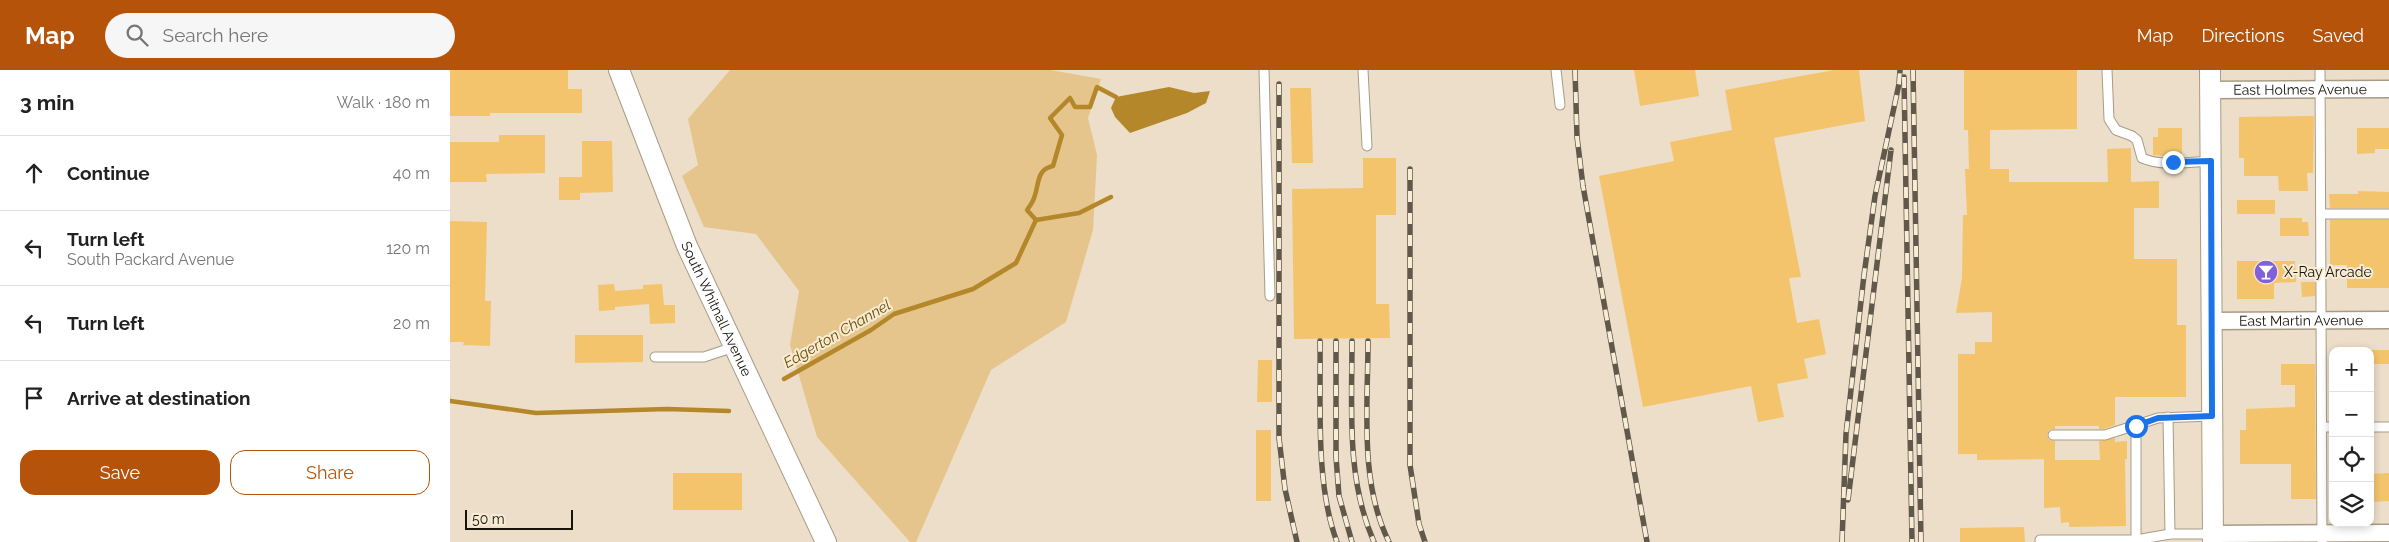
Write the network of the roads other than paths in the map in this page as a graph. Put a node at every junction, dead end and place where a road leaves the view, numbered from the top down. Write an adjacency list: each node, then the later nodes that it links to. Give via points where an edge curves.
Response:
1 (619, 70): 20 (street, South Whitnall Avenue, via 687,246)
2 (1264, 70): 16 (lane)
3 (1364, 70): 12 (lane)
4 (1556, 70): 11 (lane)
5 (2107, 70): 13 (lane, via 2109,119 2116,130 2136,140 2142,158 2150,162)
6 (2210, 70): 9 (street)
7 (2320, 70): 10 (lane)
8 (2389, 89): 10 (street, East Holmes Avenue)
9 (2210, 90): 10 (street, East Holmes Avenue); 13 (street)
10 (2320, 90): 14 (lane)
11 (1560, 105)
12 (1367, 146)
13 (2211, 161): 19 (street)
14 (2321, 214): 15 (lane); 17 (lane)
15 (2389, 214)
16 (1270, 296)
17 (2322, 320): 18 (street, East Martin Avenue); 19 (street, East Martin Avenue); 25 (lane)
18 (2389, 320)
19 (2212, 321): 22 (street)
20 (735, 347): 21 (lane, via 704,357); 36 (street, South Whitnall Avenue)
21 (655, 357)
22 (2212, 416): 23 (lane); 32 (street)
23 (2168, 417): 24 (lane); 31 (lane)
24 (2136, 426): 29 (lane, via 2104,435); 35 (lane)
25 (2322, 427): 26 (lane); 33 (lane)
26 (2329, 427)
27 (2374, 427): 28 (lane)
28 (2389, 427)
29 (2053, 435)
30 (2389, 533): 33 (street)
31 (2170, 534): 32 (lane); 35 (lane)
32 (2213, 538): 33 (street)
33 (2322, 538)
34 (2040, 540): 35 (lane)
35 (2136, 540)
36 (826, 542)

